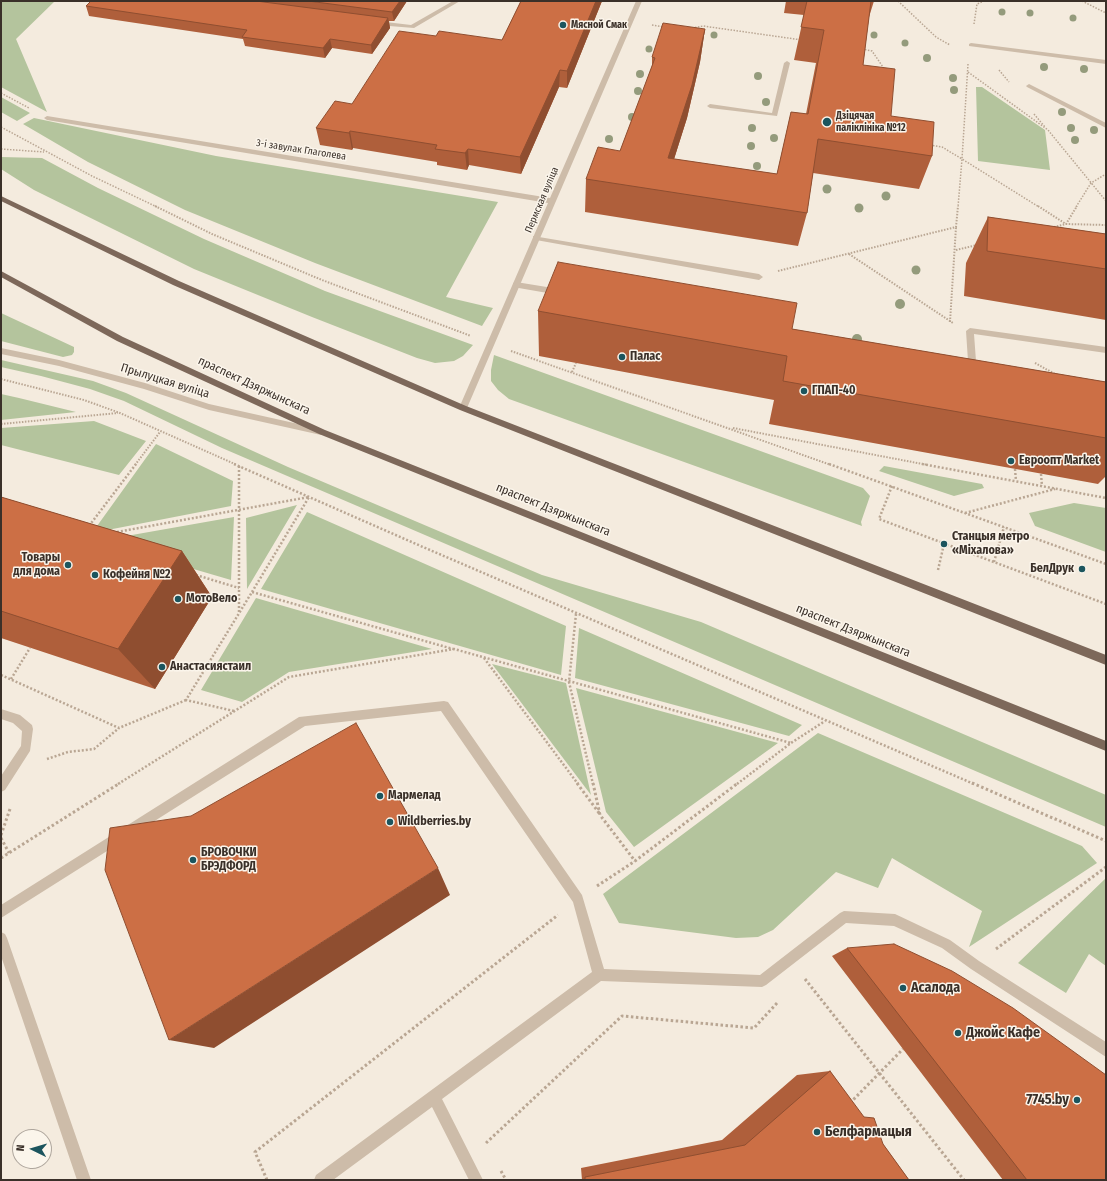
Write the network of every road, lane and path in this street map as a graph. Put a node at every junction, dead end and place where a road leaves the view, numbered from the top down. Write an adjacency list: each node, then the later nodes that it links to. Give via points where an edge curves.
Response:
1 (457, 1): 7 (street, via 412,27)
2 (640, 1): 27 (street, Пермская вуліца)
3 (898, 1): 9 (path, via 936,37)
4 (984, 1): 8 (path, via 977,4)
5 (1082, 1): 6 (path)
6 (1106, 13)
7 (373, 22)
8 (972, 44): 10 (street)
9 (954, 48)
10 (1106, 62)
11 (787, 63): 16 (street, via 775,115)
12 (968, 63): 13 (path)
13 (968, 72): 23 (path); 25 (path, via 1048,130)
14 (1029, 86): 18 (street)
15 (1, 93): 17 (path)
16 (710, 106)
17 (47, 118): 27 (street, 3-і завулак Глаголева)
18 (1106, 126)
19 (1, 127): 22 (path)
20 (926, 145): 23 (path, via 942,146)
21 (1, 149): 22 (path)
22 (46, 152): 44 (path, via 212,234 322,280)
23 (962, 159): 29 (path); 31 (path)
24 (1106, 174): 25 (path)
25 (1091, 183): 28 (path); 29 (path)
26 (1, 198): 54 (main road, via 176,283)
27 (552, 201): 33 (street, Пермская вуліца)
28 (1106, 201)
29 (1066, 224): 30 (path); 32 (path)
30 (1106, 225)
31 (956, 227): 35 (path); 36 (path)
32 (1052, 228)
33 (536, 238): 39 (street); 40 (street, Пермская вуліца)
34 (978, 245): 35 (path)
35 (956, 250): 42 (path)
36 (849, 253): 37 (path); 42 (path)
37 (775, 272)
38 (1, 274): 59 (main road, праспект Дзяржынскага, via 120,339)
39 (759, 277)
40 (516, 285): 41 (street); 54 (street, Пермская вуліца)
41 (568, 294)
42 (950, 322): 43 (path)
43 (970, 331): 46 (street); 48 (street)
44 (471, 336)
45 (510, 350): 51 (path)
46 (1106, 350)
47 (1, 351): 59 (street, Прылуцкая вуліца, via 59,363 145,386 209,407)
48 (972, 360)
49 (1031, 362): 52 (path)
50 (576, 363): 51 (path)
51 (572, 372): 57 (path)
52 (1058, 376)
53 (1, 379): 55 (path, via 84,400)
54 (463, 408): 85 (main road)
55 (120, 413): 56 (path); 58 (path)
56 (1, 424)
57 (725, 426): 63 (path); 64 (path)
58 (160, 432): 60 (path); 72 (path)
59 (322, 432): 93 (main road, праспект Дзяржынскага)
60 (239, 466): 67 (path); 69 (path)
61 (1015, 469): 63 (path)
62 (1041, 474): 65 (path)
63 (1016, 481): 65 (path)
64 (892, 486): 70 (path); 74 (path, via 879,519)
65 (1042, 486): 66 (path)
66 (1056, 489): 68 (path); 70 (path)
67 (309, 497): 69 (path); 78 (path); 81 (path)
68 (1106, 498)
69 (239, 509): 73 (path); 77 (path)
70 (964, 513): 71 (path)
71 (1004, 527): 74 (path); 75 (path)
72 (87, 528)
73 (116, 532)
74 (994, 562): 79 (path)
75 (1106, 564)
76 (195, 575): 77 (path)
77 (239, 588): 80 (path)
78 (252, 592): 80 (path); 83 (path)
79 (1106, 604)
80 (239, 613): 88 (path)
81 (576, 614): 91 (path); 97 (path, via 569,682)
82 (30, 648): 87 (path)
83 (454, 649)
84 (483, 658): 97 (path)
85 (1106, 660)
86 (1, 675): 87 (path)
87 (11, 679): 92 (path)
88 (186, 700): 89 (path); 92 (path)
89 (235, 711)
90 (1, 714): 95 (street, via 16,719 28,729 26,747)
91 (825, 721): 100 (path); 102 (path, via 790,743)
92 (119, 728): 94 (path, via 94,749 68,752)
93 (1106, 746)
94 (42, 764)
95 (1, 786)
96 (13, 803): 98 (path)
97 (600, 815): 102 (path)
98 (1, 834)
99 (1, 838): 101 (path)
100 (1106, 841)
101 (10, 853)
102 (635, 861): 104 (path)
103 (1106, 866): 107 (path)
104 (578, 899): 105 (street, via 444,706 303,721); 109 (street); 119 (path, via 255,1152)
105 (1, 912)
106 (1, 938): 118 (street)
107 (975, 965): 109 (street, via 946,944 895,920 844,917 762,981); 112 (street)
108 (802, 975): 113 (path)
109 (599, 976): 114 (street)
110 (780, 999): 116 (path, via 754,1028 622,1016 486,1143)
111 (903, 1048): 113 (path)
112 (1106, 1050)
113 (880, 1073): 115 (path); 123 (path)
114 (434, 1096): 120 (street); 121 (street)
115 (845, 1108)
116 (489, 1149)
117 (499, 1168): 122 (path)
118 (84, 1180)
119 (267, 1180)
120 (321, 1180)
121 (476, 1180)
122 (506, 1180)
123 (964, 1180)

